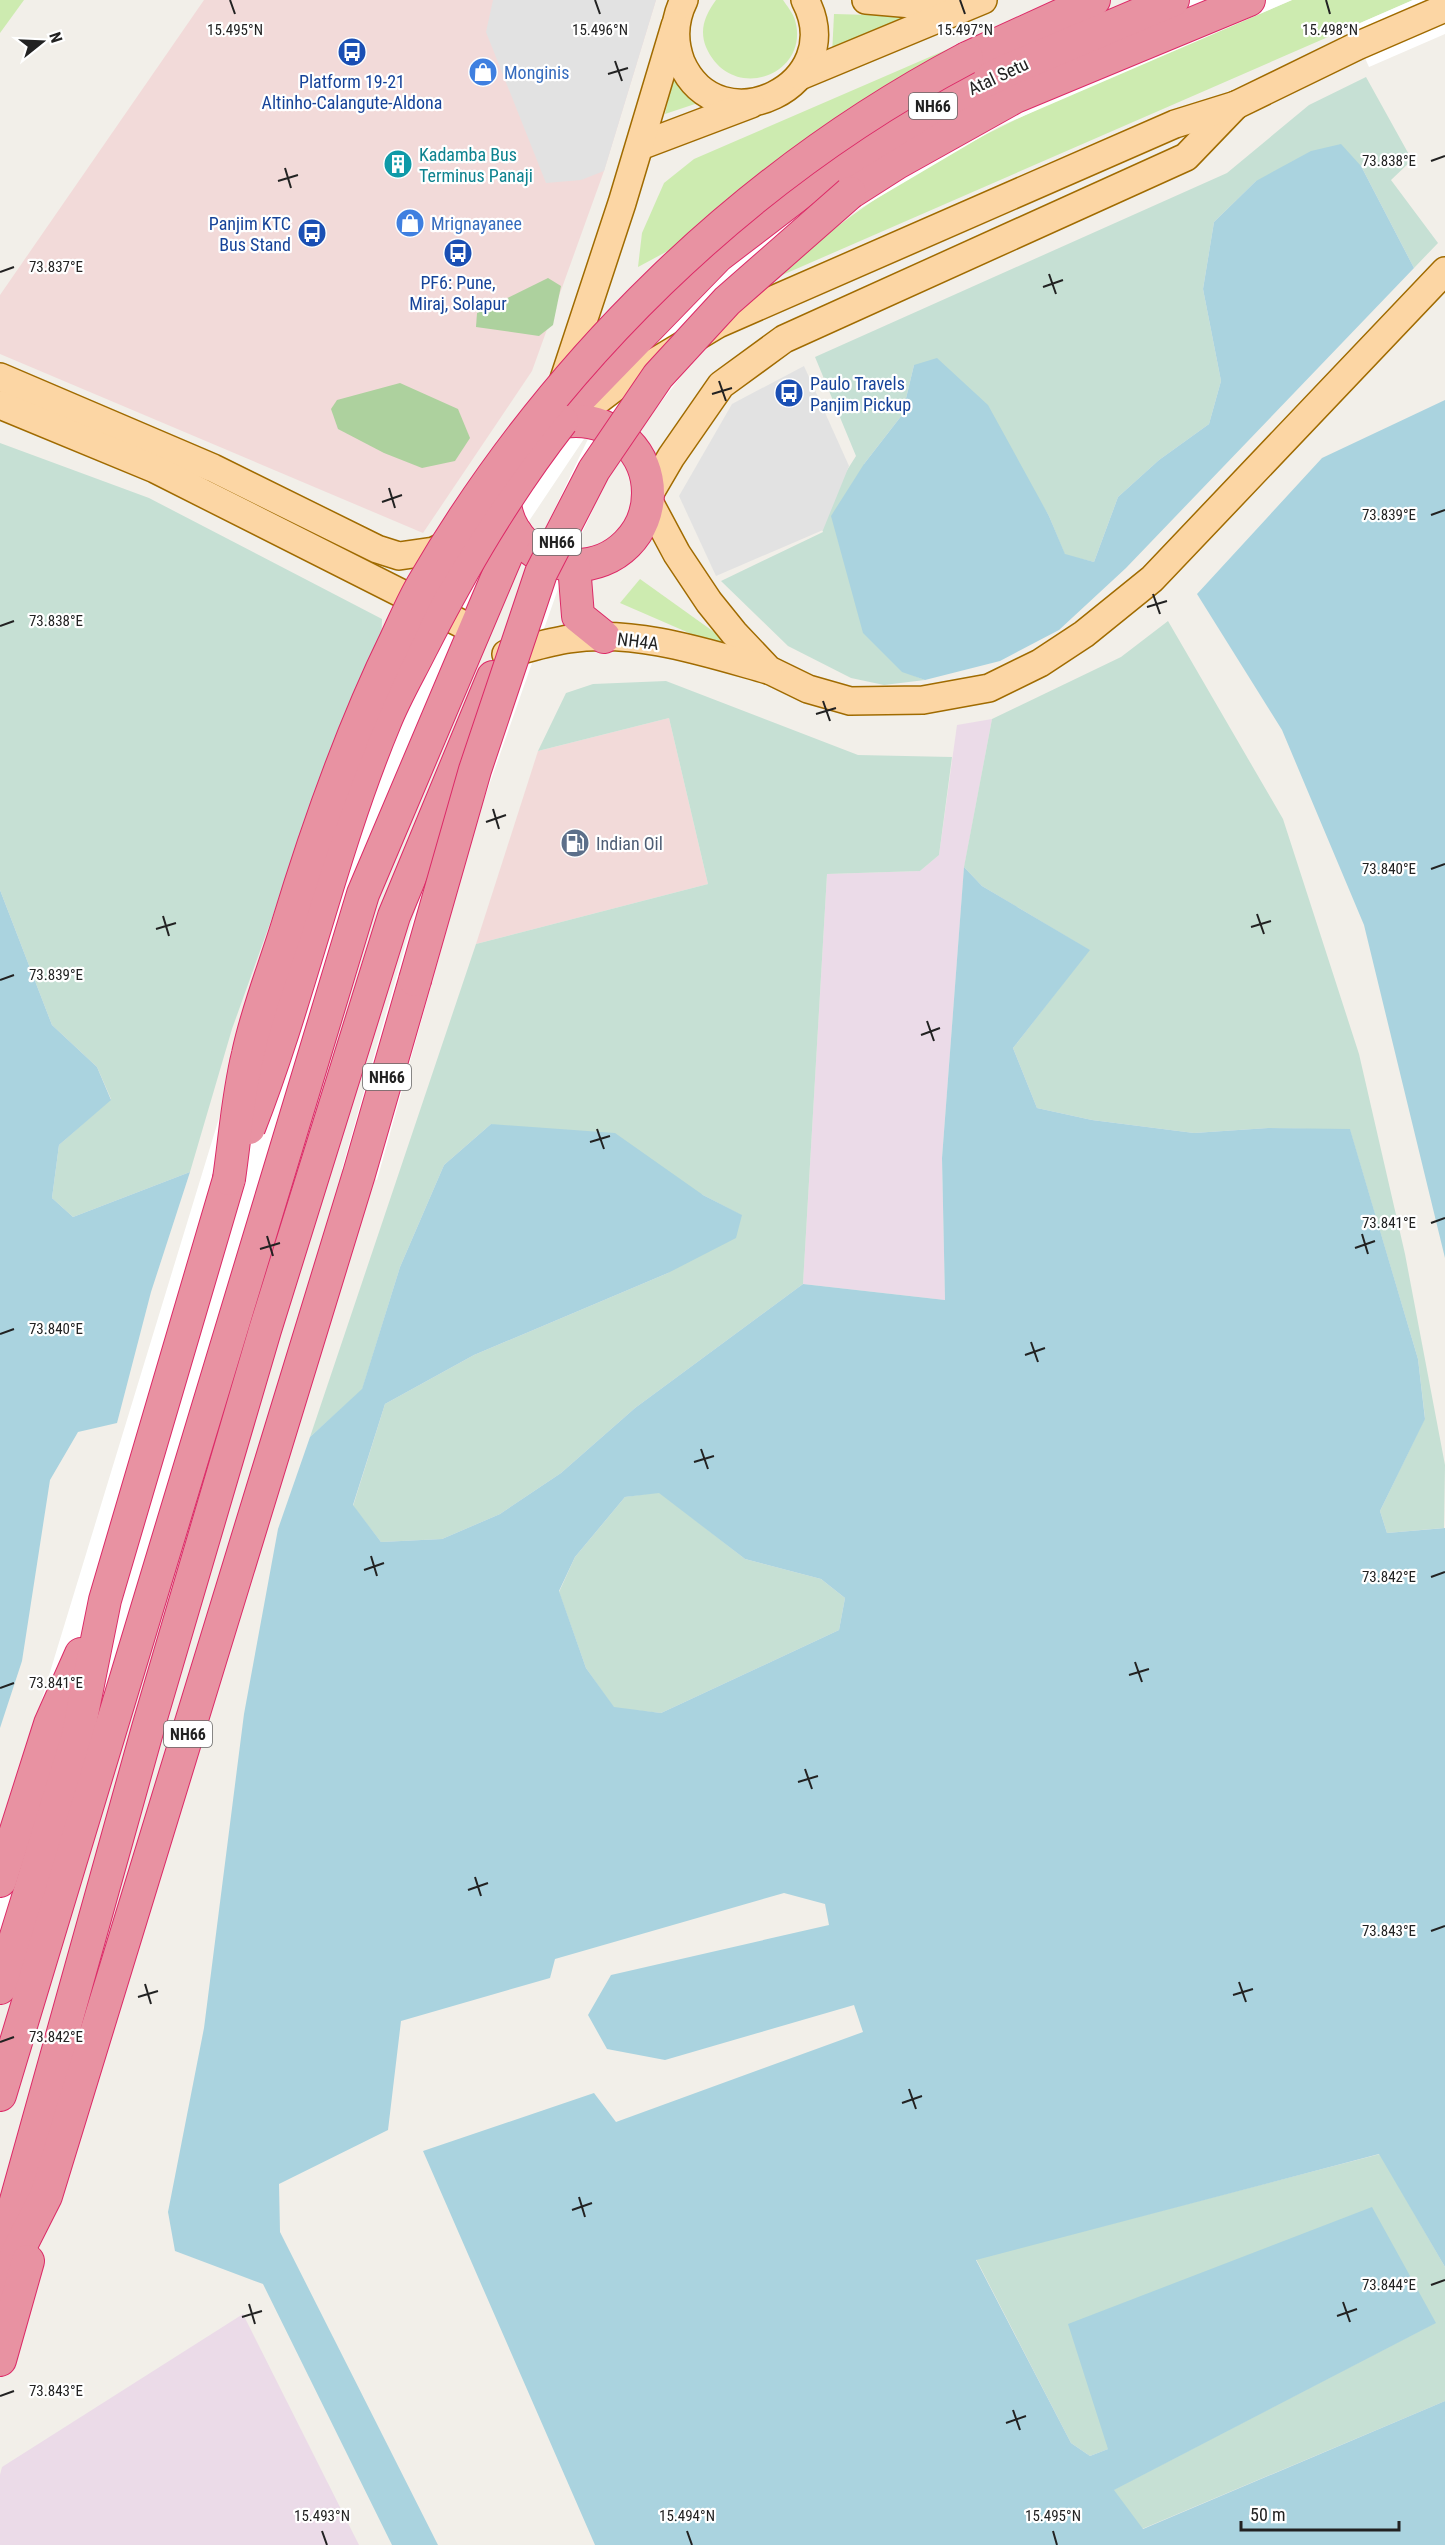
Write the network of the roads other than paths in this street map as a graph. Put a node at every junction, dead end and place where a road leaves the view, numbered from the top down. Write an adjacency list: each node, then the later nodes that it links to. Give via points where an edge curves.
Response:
1 (805, 0): 9 (main road, via 814,35)
2 (866, 0): 6 (main road)
3 (1094, 0): 25 (highway, bridge, via 903,92 774,180 645,297 512,448 423,584 370,691 340,765 248,1054)
4 (1173, 0): 25 (highway, Atal Setu / NH66, bridge, via 936,105 833,168 718,256 577,401 522,472 463,566 385,721 334,862 275,1062)
5 (1249, 0): 30 (highway, Atal Setu / NH66, bridge, via 1015,98 850,193 727,301 658,376 594,470 541,573 476,770 359,1174)
6 (973, 4): 9 (main road)
7 (681, 7): 10 (main road, via 678,55 684,68 698,85 716,97 730,102); 12 (main road)
8 (1445, 8): 11 (main road)
9 (800, 76): 10 (main road, via 781,93)
10 (756, 102): 12 (main road)
11 (1236, 105): 16 (main road, via 1175,124 718,324); 18 (main road, via 1186,157 784,339 721,385)
12 (640, 146): 16 (main road)
13 (1445, 271): 24 (main road, via 1152,579 1084,634 1040,663 989,688 923,700 850,701 808,689)
14 (0, 377): 17 (main road, via 213,468 377,549 399,556 434,551 469,534)
15 (0, 405): 21 (main road, via 155,469)
16 (559, 423): 17 (highway, via 532,435 519,447 505,480); 18 (highway, via 591,422 610,429 626,442 639,458)
17 (504, 498): 19 (highway)
18 (648, 498): 20 (highway, via 637,529 615,553 596,562); 24 (main road, via 677,554 709,602)
19 (516, 532): 20 (highway, via 537,553); 21 (highway)
20 (569, 564): 22 (highway, via 579,615); 23 (highway)
21 (476, 630): 29 (highway, via 363,894)
22 (604, 637): 23 (main road, NH4A, via 570,639); 24 (main road, NH4A, via 678,646)
23 (506, 654): 31 (highway, via 469,734 391,927 154,1705)
24 (769, 670)
25 (229, 1179): 26 (highway, NH66)
26 (105, 1600): 27 (highway, via 50,1724); 28 (highway, NH66, via 77,1739)
27 (0, 1881)
28 (0, 1988)
29 (0, 2094)
30 (46, 2196): 32 (highway, NH66); 33 (highway)
31 (0, 2258)
32 (0, 2287)
33 (0, 2360)

